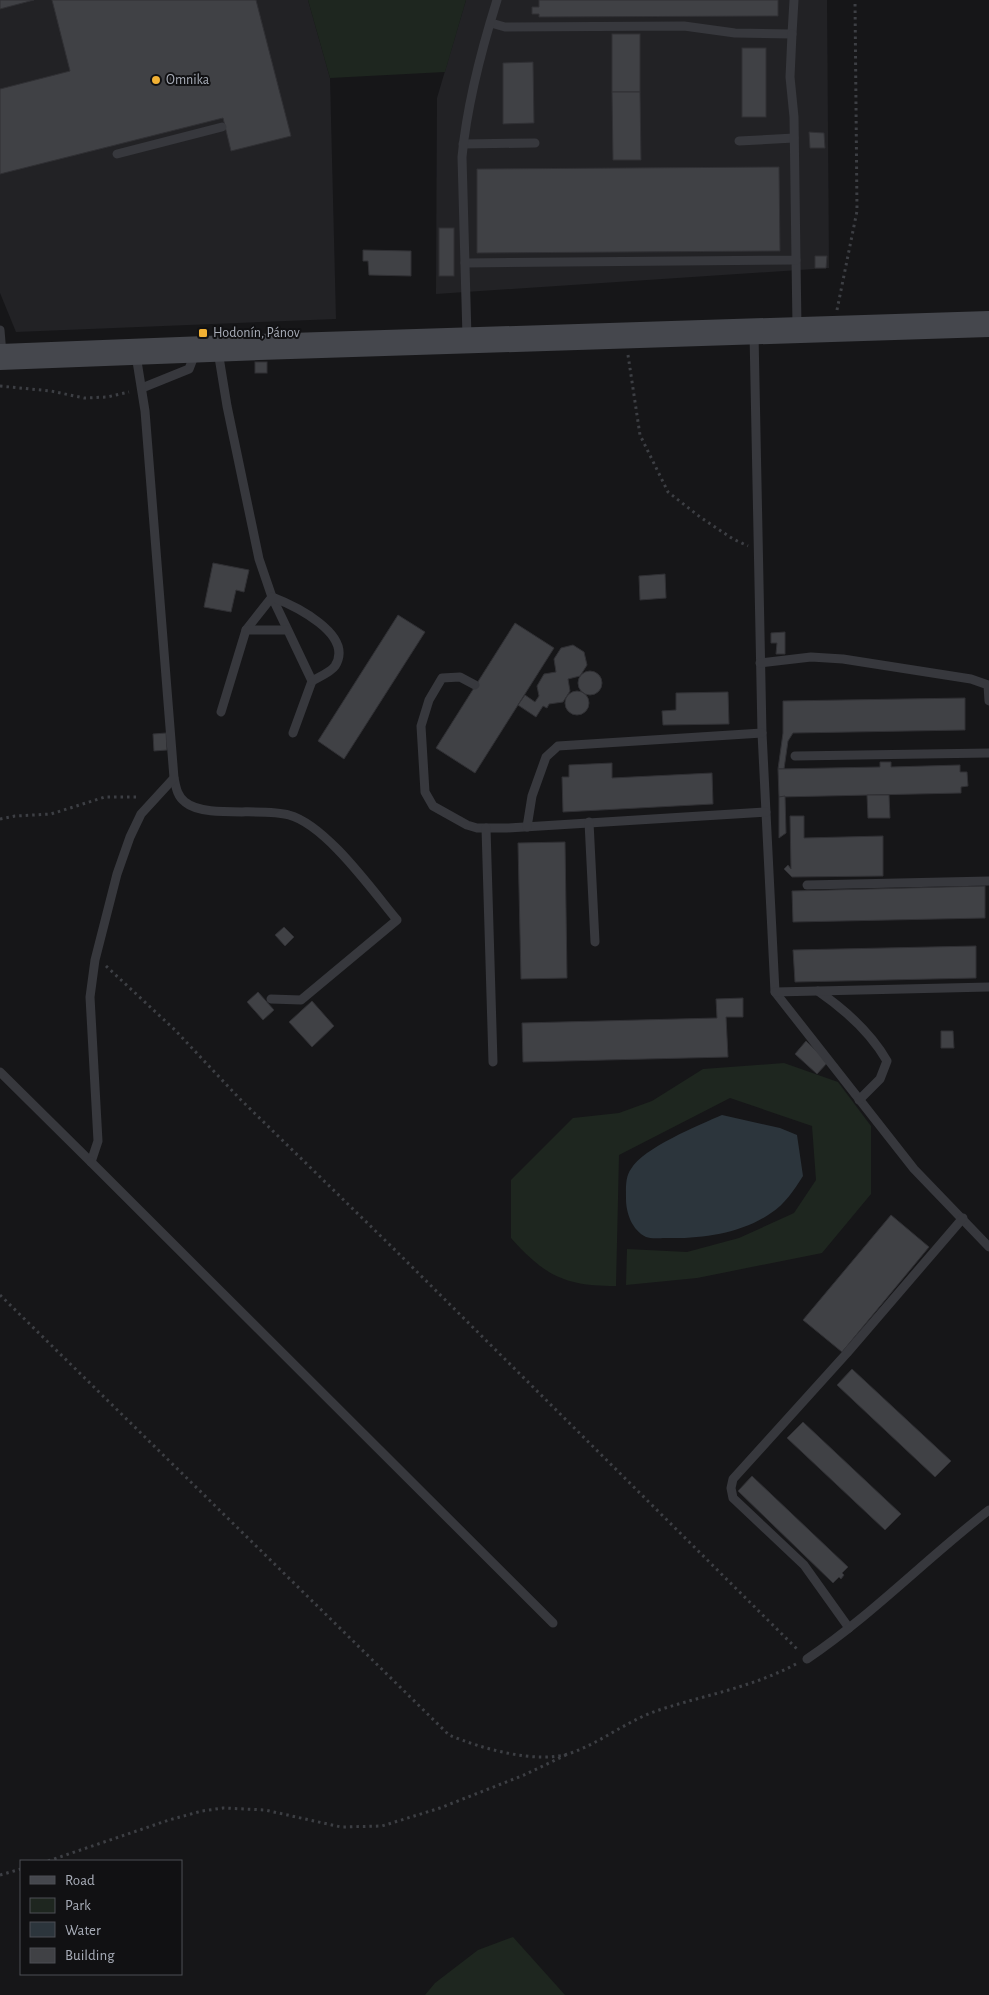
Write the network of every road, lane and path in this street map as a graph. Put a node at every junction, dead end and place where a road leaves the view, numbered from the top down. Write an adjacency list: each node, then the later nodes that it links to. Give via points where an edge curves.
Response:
1 (498, 0): 4 (lane)
2 (794, 0): 5 (lane)
3 (855, 0): 16 (path, via 857,212)
4 (491, 23): 5 (lane, via 505,27 684,26 735,33); 10 (lane, via 469,102)
5 (792, 34): 7 (lane, via 790,77)
6 (222, 127): 11 (lane)
7 (794, 138): 8 (lane); 12 (lane)
8 (739, 141)
9 (535, 143): 10 (lane)
10 (463, 144): 13 (lane)
11 (117, 154)
12 (796, 260): 13 (lane); 18 (lane)
13 (465, 263): 20 (lane)
14 (989, 324): 16 (main road)
15 (0, 330): 23 (lane)
16 (833, 330): 18 (main road)
17 (754, 331): 18 (main road); 19 (main road); 26 (lane)
18 (797, 331)
19 (626, 336): 20 (main road); 26 (path, via 640,435 668,492 733,539)
20 (467, 340): 21 (main road)
21 (207, 349): 22 (main road); 25 (lane, via 189,369); 27 (lane, via 227,406 258,559)
22 (136, 352): 23 (main road); 25 (lane)
23 (1, 357)
24 (0, 386): 25 (path, via 94,398)
25 (142, 388): 39 (lane)
26 (760, 552): 30 (lane)
27 (272, 597): 28 (lane); 29 (lane); 31 (lane, via 298,608 337,641 338,659 334,667)
28 (246, 630): 29 (lane); 34 (lane)
29 (287, 630): 31 (lane)
30 (760, 663): 33 (lane, via 811,657 843,659 961,678 988,686); 36 (lane)
31 (312, 681): 35 (lane)
32 (475, 686): 45 (lane, via 460,677 442,678 429,700 421,726 424,782 425,792 433,806 467,825)
33 (989, 701)
34 (221, 712)
35 (293, 733)
36 (762, 733): 41 (lane); 44 (lane, via 558,746 546,757 532,796)
37 (989, 753): 38 (lane)
38 (795, 756)
39 (174, 778): 40 (lane); 53 (lane, via 178,794 192,807 278,812 302,819 327,840 397,920 301,1000)
40 (156, 798): 42 (path, via 105,797 51,814); 49 (lane, via 141,814 123,854)
41 (766, 812): 43 (lane); 52 (lane)
42 (0, 819)
43 (589, 822): 44 (lane); 48 (lane)
44 (527, 827): 45 (lane)
45 (486, 828): 54 (lane)
46 (989, 881): 47 (lane)
47 (807, 885)
48 (594, 942)
49 (96, 957): 57 (lane, via 90,997 98,1142); 64 (path, via 175,1030 239,1098)
50 (989, 987): 51 (lane)
51 (818, 991): 52 (lane); 56 (lane, via 834,1002 879,1047 887,1061 880,1079)
52 (775, 992): 56 (lane)
53 (271, 999)
54 (493, 1062)
55 (0, 1072): 57 (lane)
56 (860, 1100): 58 (lane, via 914,1169)
57 (91, 1162): 62 (lane)
58 (963, 1218): 59 (lane); 63 (lane, via 733,1479 733,1498 804,1565)
59 (989, 1247)
60 (0, 1295): 65 (path, via 449,1735 485,1748 519,1754 542,1757)
61 (989, 1510): 63 (lane)
62 (553, 1623)
63 (848, 1628): 64 (lane)
64 (807, 1659): 65 (path, via 756,1681 658,1711)
65 (569, 1754): 66 (path, via 440,1808 382,1826 340,1827 265,1810 224,1808 169,1820)
66 (51, 1860)
67 (20, 1869): 68 (path)
68 (0, 1876)

